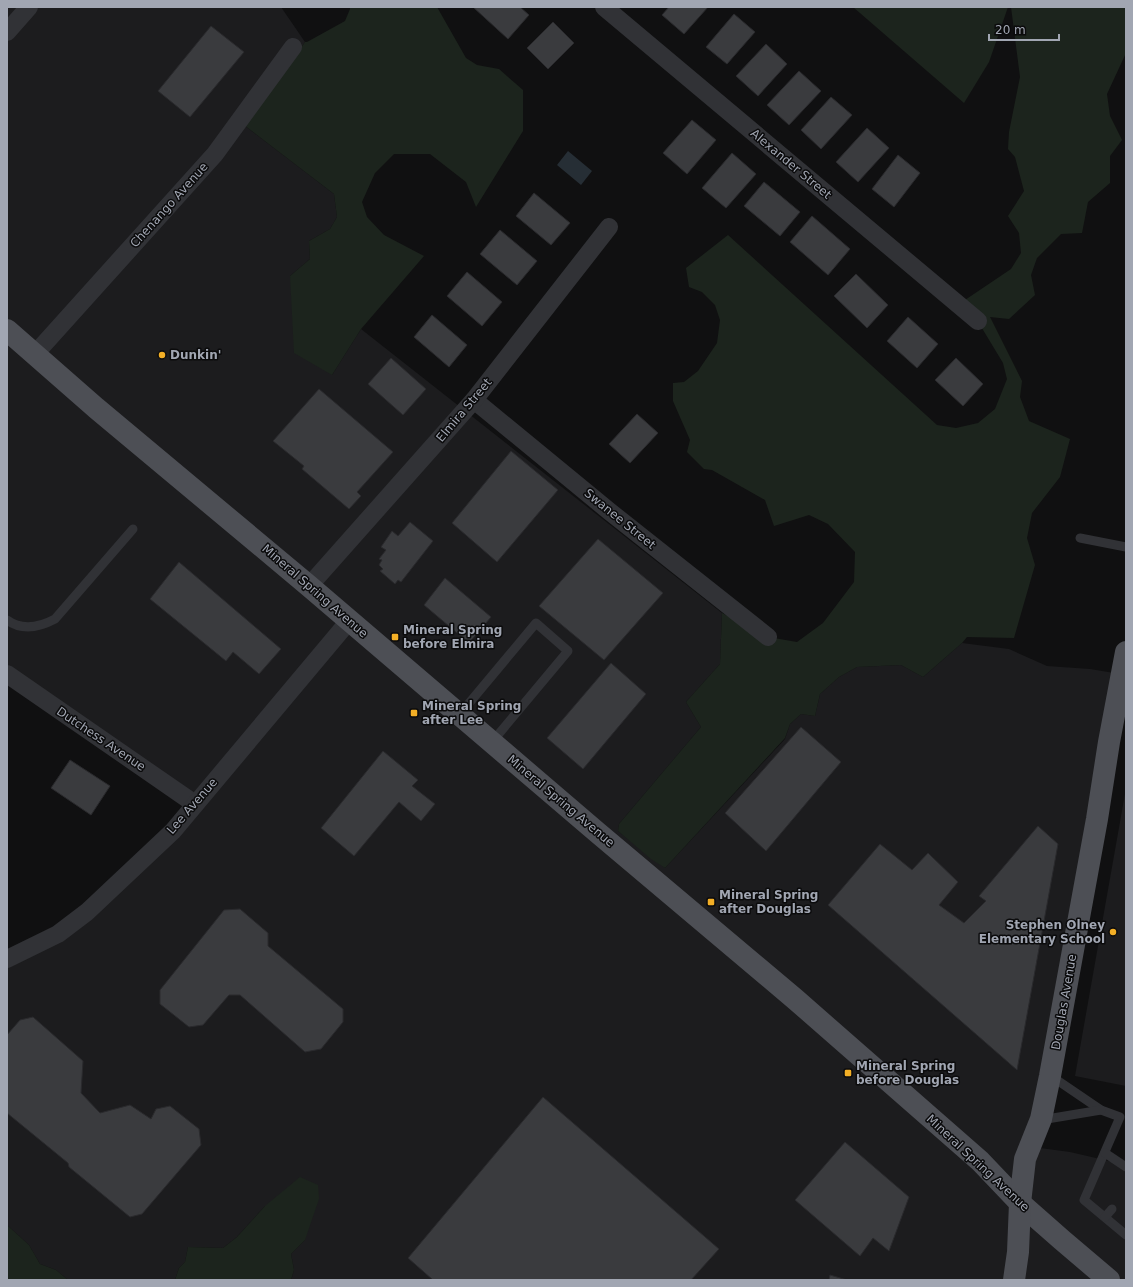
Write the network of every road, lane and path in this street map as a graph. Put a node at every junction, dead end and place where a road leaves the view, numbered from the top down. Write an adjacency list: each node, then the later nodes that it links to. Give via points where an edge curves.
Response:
1 (27, 7): 3 (street)
2 (604, 7): 6 (street, Alexander Street)
3 (7, 32)
4 (293, 46): 8 (street, Chenango Avenue, via 215,154)
5 (609, 227): 9 (street, Elmira Street)
6 (978, 321)
7 (7, 330): 8 (main road, Mineral Spring Avenue)
8 (35, 354): 13 (main road, Mineral Spring Avenue)
9 (474, 400): 13 (street, Elmira Street); 16 (street, Swanee Street)
10 (133, 529): 14 (lane, via 55,619 33,627 19,626)
11 (1080, 538): 12 (lane)
12 (1126, 547)
13 (309, 586): 15 (main road, Mineral Spring Avenue)
14 (7, 620)
15 (349, 620): 19 (main road, Mineral Spring Avenue); 21 (street, Lee Avenue)
16 (768, 637)
17 (1126, 652): 23 (main road, Douglas Avenue)
18 (7, 674): 21 (street, Dutchess Avenue)
19 (460, 715): 20 (main road, Mineral Spring Avenue); 20 (lane, via 536,623 568,651)
20 (492, 742): 28 (main road, Mineral Spring Avenue, via 865,1060 980,1161)
21 (195, 804): 22 (street, Lee Avenue, via 172,831 87,912 58,934)
22 (7, 959)
23 (1050, 1076): 24 (lane); 25 (main road, Douglas Avenue)
24 (1100, 1110): 25 (lane); 26 (lane, via 1120,1117)
25 (1040, 1120): 28 (main road, Douglas Avenue, via 1025,1159)
26 (1105, 1153): 27 (lane); 30 (lane, via 1084,1200)
27 (1126, 1166)
28 (1020, 1202): 32 (main road, Douglas Avenue); 33 (main road, Mineral Spring Avenue)
29 (1112, 1209): 30 (lane)
30 (1105, 1217): 31 (lane)
31 (1126, 1235)
32 (1014, 1280)
33 (1109, 1280)

